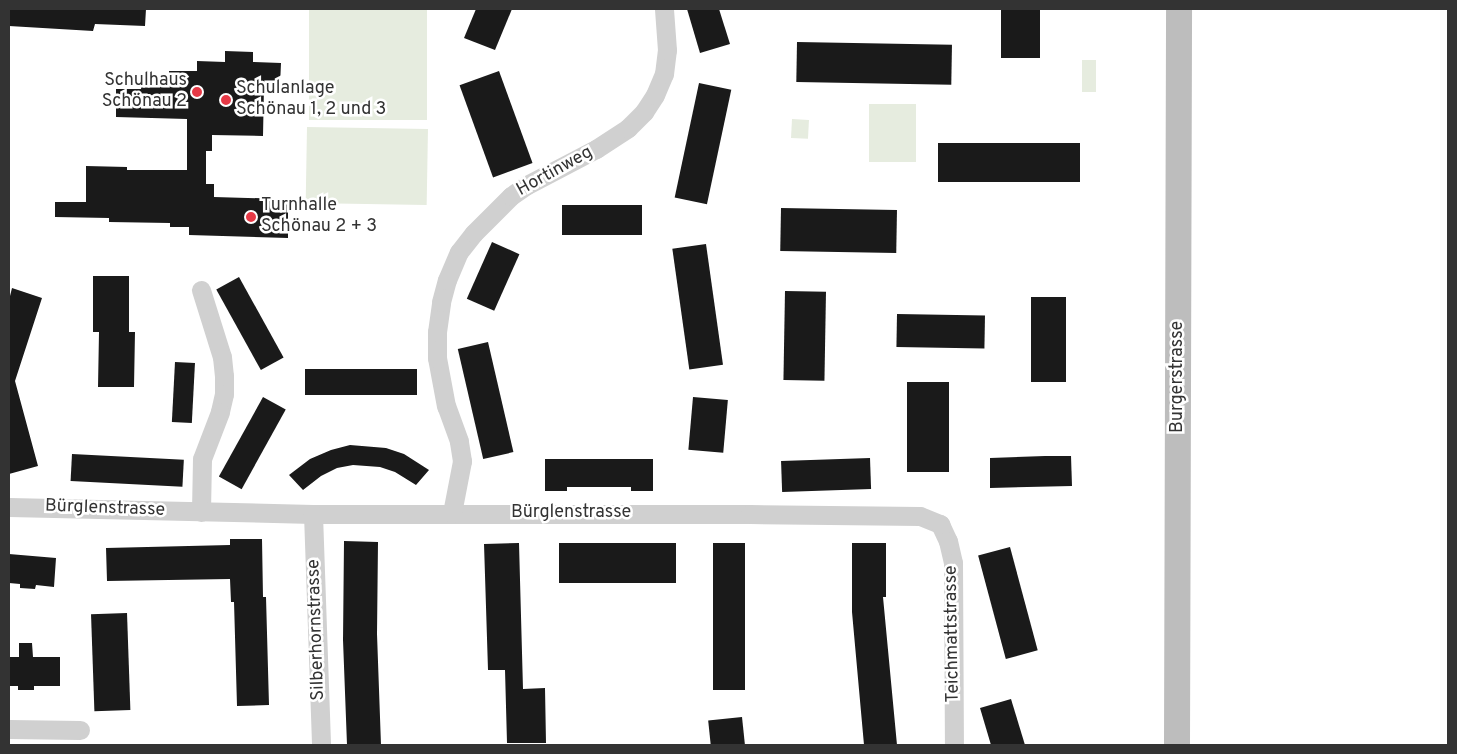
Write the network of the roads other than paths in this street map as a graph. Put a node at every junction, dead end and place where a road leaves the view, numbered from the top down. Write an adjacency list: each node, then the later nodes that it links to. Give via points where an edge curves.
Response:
1 (664, 9): 6 (street, Hortinweg, via 667,50 664,74 644,112 628,128 596,149 511,196 474,233 460,252 447,280 437,332 437,358 446,406 459,441 462,461)
2 (1178, 9): 13 (main road, Burgerstrasse)
3 (201, 290): 5 (street, via 222,357 224,394 202,459)
4 (9, 507): 5 (street, Bürglenstrasse)
5 (201, 512): 7 (street, Bürglenstrasse)
6 (452, 513): 7 (street, Bürglenstrasse); 8 (street, Bürglenstrasse, via 894,514 920,516)
7 (313, 514): 11 (street, Silberhornstrasse)
8 (940, 524): 12 (street, Teichmattstrasse, via 953,563)
9 (9, 729): 10 (street)
10 (80, 730)
11 (321, 745)
12 (954, 745)
13 (1177, 745)

